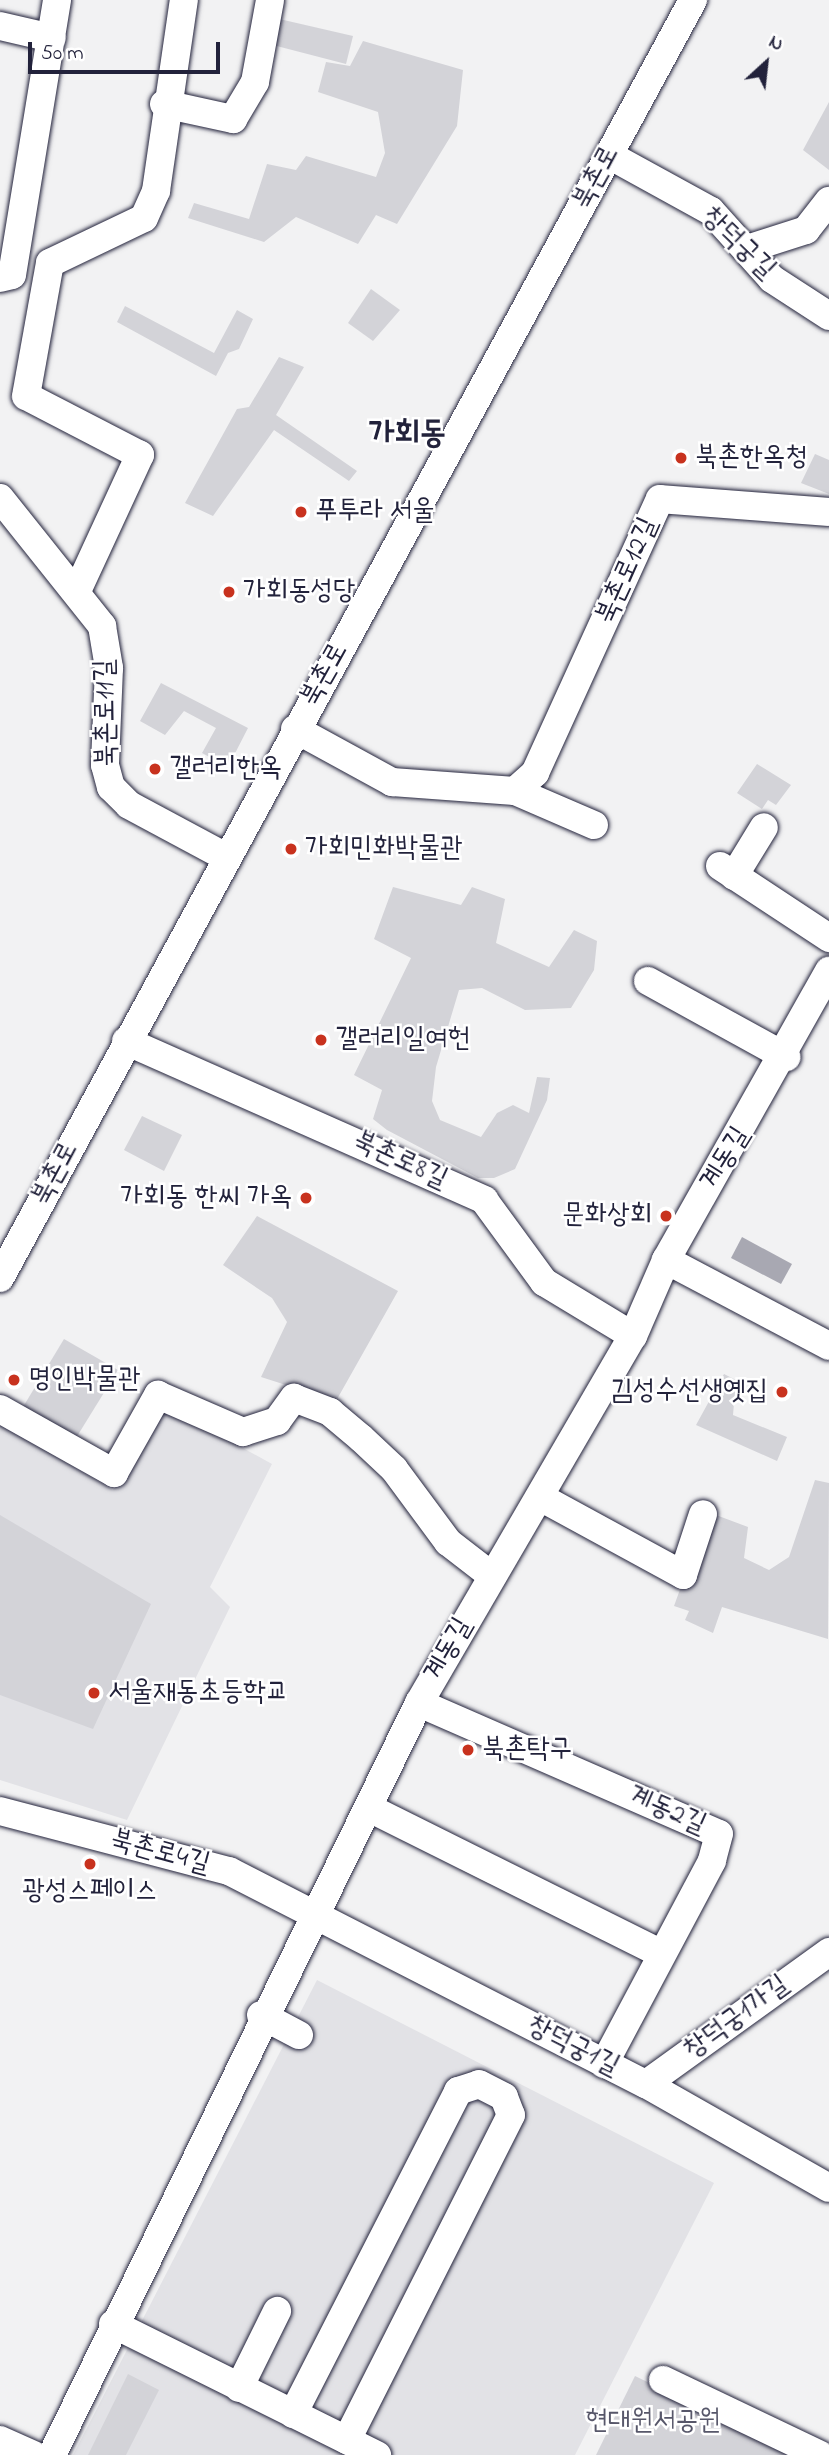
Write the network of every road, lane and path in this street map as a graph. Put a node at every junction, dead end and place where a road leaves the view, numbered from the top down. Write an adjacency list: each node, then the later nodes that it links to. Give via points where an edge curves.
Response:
1 (57, 0): 6 (street)
2 (184, 0): 7 (street)
3 (270, 0): 7 (street, via 254,82 233,119)
4 (693, 0): 8 (street, 북촌로)
5 (0, 26): 6 (street)
6 (51, 38): 12 (street)
7 (164, 104): 11 (street, via 156,191 144,218)
8 (609, 155): 10 (street, 창덕궁길, via 711,211); 17 (street, 북촌로)
9 (829, 201): 10 (street, via 806,230)
10 (750, 248): 13 (street, 창덕궁길, via 772,279)
11 (50, 263): 12 (street); 16 (street, via 26,396 140,455)
12 (6, 276)
13 (829, 316)
14 (0, 498): 16 (street, 북촌로11길)
15 (829, 512): 18 (street, 북촌로12길, via 660,499 535,773)
16 (79, 589): 21 (street, 북촌로11길, via 102,626 109,668 105,765 110,787 129,805)
17 (295, 729): 18 (street, via 392,782); 21 (street, 북촌로)
18 (515, 791): 19 (street)
19 (594, 825)
20 (764, 827): 22 (street, via 727,871)
21 (226, 857): 25 (street, 북촌로)
22 (829, 939)
23 (829, 971): 26 (street, 계동길)
24 (648, 981): 26 (street)
25 (127, 1041): 28 (street, 북촌로); 29 (street, 북촌로8길, via 484,1200 544,1282)
26 (786, 1057): 27 (street, 계동길)
27 (666, 1260): 29 (street, 계동길); 30 (street)
28 (0, 1278)
29 (633, 1336): 32 (street, 계동길)
30 (829, 1346)
31 (0, 1409): 34 (street, via 114,1473 158,1395 243,1432 277,1421 294,1398 330,1412 394,1469 448,1542)
32 (540, 1497): 33 (street, via 683,1575); 34 (street, 계동길)
33 (703, 1514)
34 (492, 1576): 35 (street, 계동길)
35 (419, 1703): 36 (street, 계동길); 40 (street, 계동2길, via 719,1833 712,1861)
36 (369, 1808): 38 (street, 계동길); 40 (street)
37 (0, 1811): 38 (street, 북촌로4길, via 229,1871)
38 (313, 1914): 41 (street, 계동길); 43 (street, 창덕궁1길)
39 (829, 1952): 44 (street, 창덕궁1가길)
40 (662, 1954): 43 (street, 계동2길)
41 (261, 2015): 42 (street); 47 (street, 계동길)
42 (299, 2035)
43 (604, 2064): 44 (street, 창덕궁1길)
44 (646, 2084): 45 (street, 창덕궁1길)
45 (829, 2188)
46 (277, 2311): 49 (street)
47 (113, 2324): 49 (street); 54 (street, 계동길)
48 (663, 2380): 56 (street)
49 (239, 2388): 50 (street)
50 (293, 2414): 52 (street); 52 (street, via 458,2091 479,2084 504,2097 511,2115)
51 (0, 2440): 53 (street)
52 (347, 2440): 55 (street)
53 (34, 2455)
54 (51, 2455)
55 (377, 2455)
56 (820, 2455)

